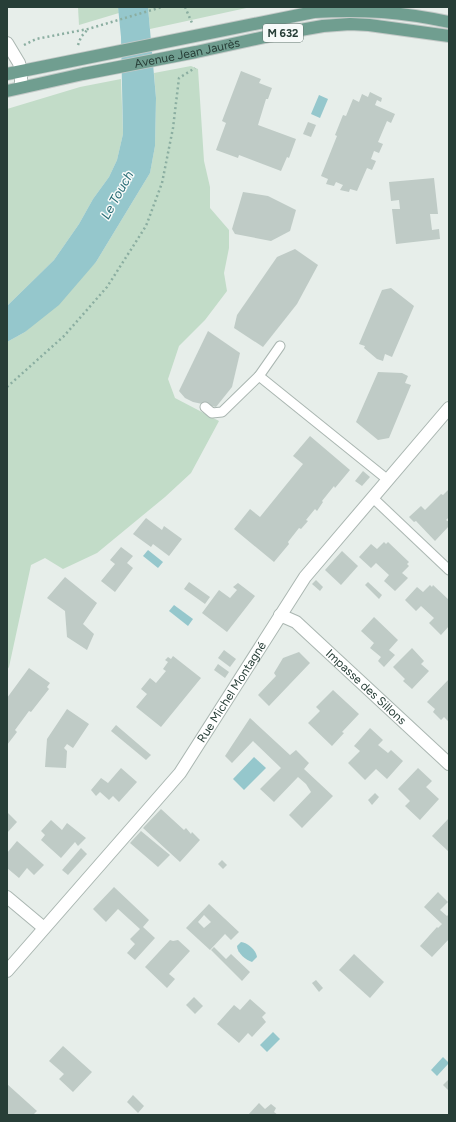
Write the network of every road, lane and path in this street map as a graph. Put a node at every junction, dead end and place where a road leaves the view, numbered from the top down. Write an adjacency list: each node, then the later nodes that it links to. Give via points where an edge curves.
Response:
1 (162, 7): 9 (path, via 88,29 36,40)
2 (346, 8): 3 (main road, M 632); 5 (street); 11 (main road, Avenue Jean Jaurès / M 632, via 307,13)
3 (374, 9): 4 (main road, M 632); 6 (street)
4 (449, 22)
5 (350, 24): 6 (main road, Avenue Jean Jaurès / M 632); 13 (main road, Avenue Jean Jaurès / M 632, via 282,33)
6 (369, 26): 7 (main road, M 632)
7 (449, 36)
8 (7, 43): 11 (street)
9 (18, 48)
10 (196, 67): 17 (path, via 179,78 173,128 162,182 146,226 102,292 64,336)
11 (21, 71): 12 (main road, Avenue Jean Jaurès / M 632); 13 (street)
12 (7, 74)
13 (21, 87): 14 (main road, Avenue Jean Jaurès / M 632)
14 (7, 91)
15 (280, 346): 16 (lane)
16 (259, 376): 18 (lane, via 222,412 212,413); 20 (lane)
17 (7, 387)
18 (205, 407)
19 (448, 412): 20 (street, Rue Michel Montagné)
20 (388, 480): 21 (street, Rue Michel Montagné)
21 (373, 498): 22 (lane); 23 (street, Rue Michel Montagné, via 305,577)
22 (449, 570)
23 (280, 615): 24 (street, Impasse des Sillons, via 296,622); 26 (street, Rue Michel Montagné, via 180,773)
24 (449, 764)
25 (7, 897): 26 (street)
26 (44, 928): 27 (street, Rue Michel Montagné)
27 (7, 971)

